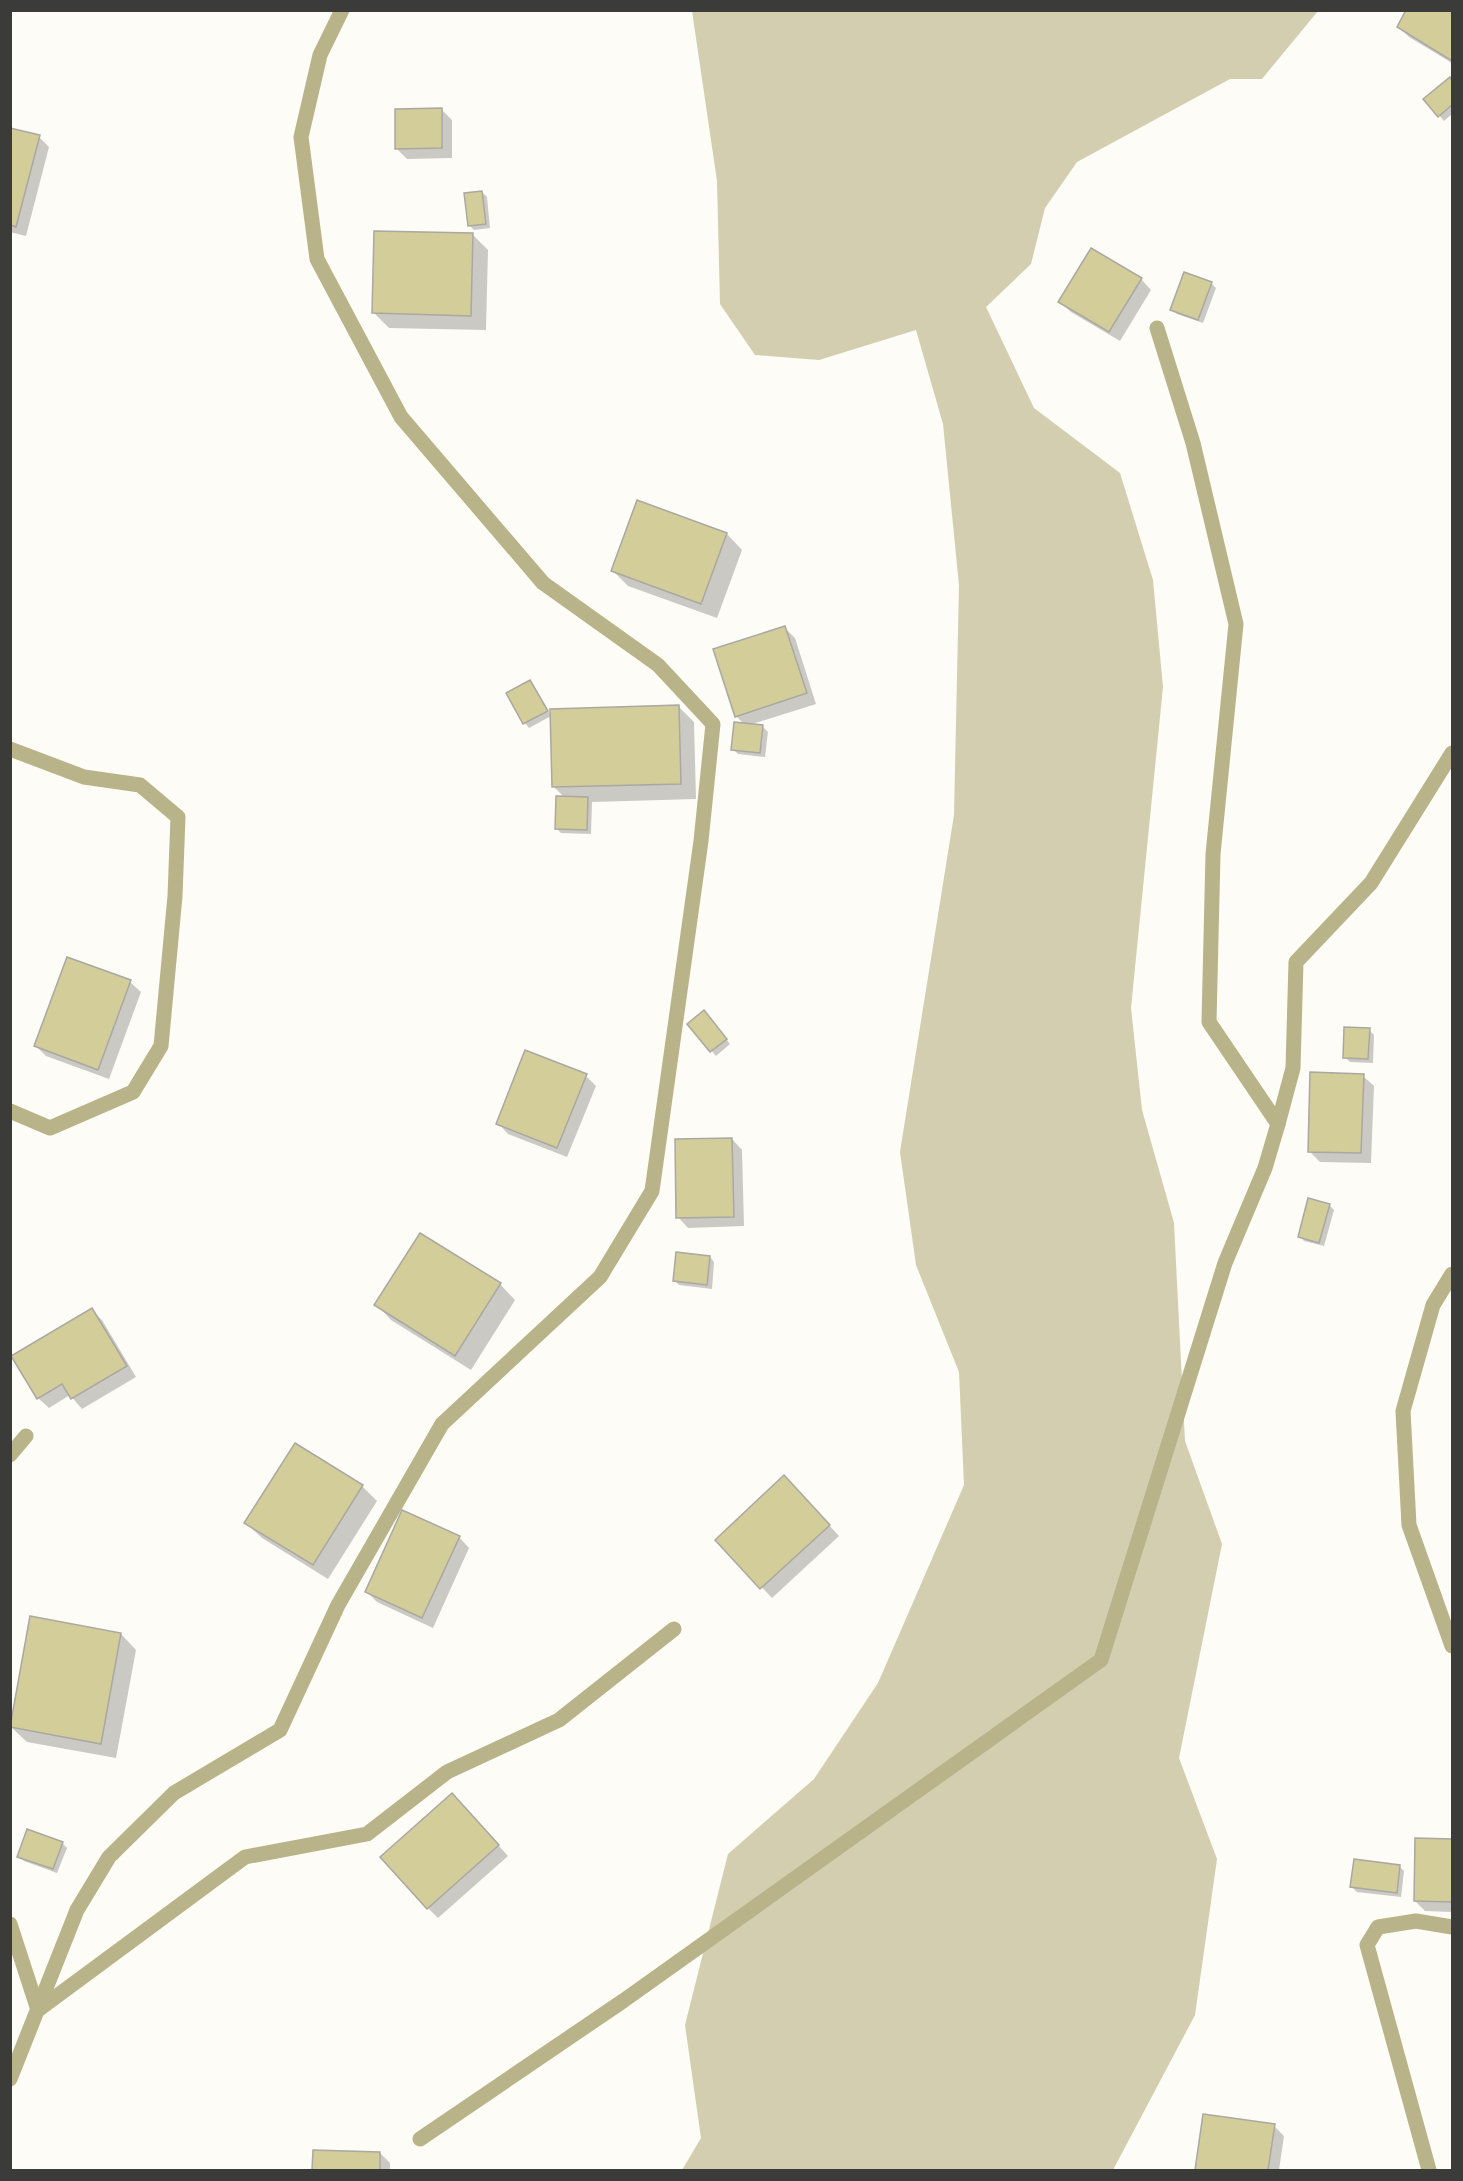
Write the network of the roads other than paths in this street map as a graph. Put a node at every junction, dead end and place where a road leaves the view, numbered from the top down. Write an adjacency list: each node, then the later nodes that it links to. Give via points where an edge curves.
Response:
1 (342, 10): 14 (street, via 320,55 301,137 317,259 401,417 498,531 543,583 658,665 713,724 701,841 652,1191 600,1277 442,1424 338,1605 280,1730 174,1793 109,1857 77,1910)
2 (1157, 328): 6 (street, via 1193,443 1236,624 1213,854 1209,1022)
3 (10, 749): 5 (street, via 84,777 140,785 178,817 161,1046 133,1092 50,1128)
4 (1452, 753): 6 (street, via 1371,884 1296,962 1293,1068)
5 (10, 1111)
6 (1278, 1124): 16 (street, via 1265,1168 1225,1263 1101,1660 623,2001)
7 (1452, 1274): 11 (street, via 1433,1305 1402,1411 1409,1525)
8 (26, 1436): 9 (street)
9 (10, 1455)
10 (674, 1629): 14 (street, via 559,1720 447,1773 367,1834 246,1857)
11 (1452, 1646)
12 (10, 1924): 14 (street)
13 (1452, 1928): 17 (street, via 1416,1921 1378,1927 1367,1945)
14 (38, 2010): 15 (street)
15 (10, 2079)
16 (420, 2139)
17 (1429, 2170)

